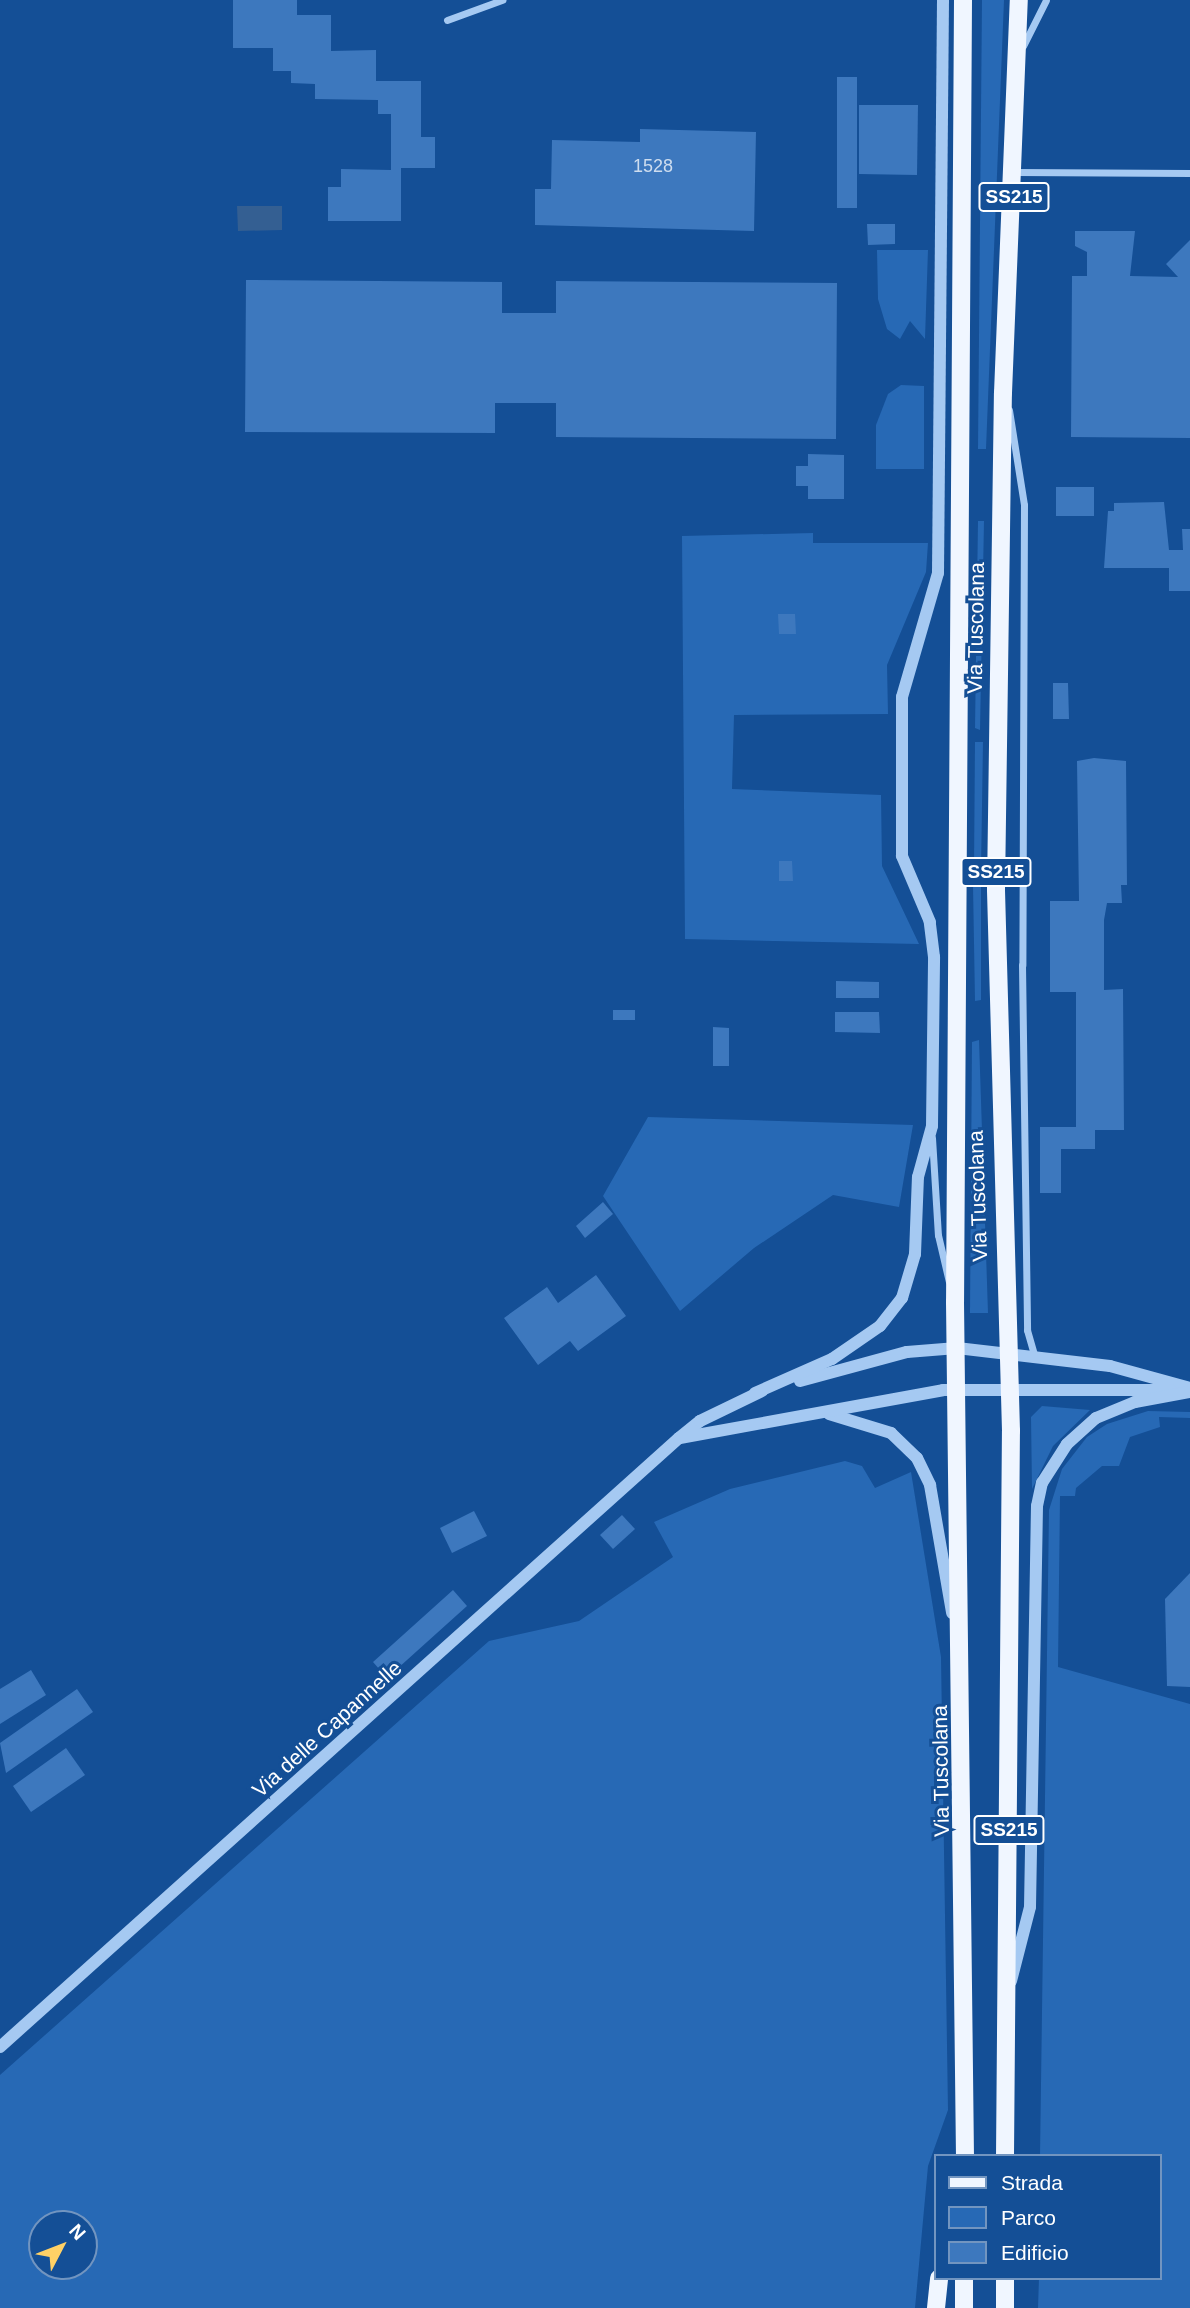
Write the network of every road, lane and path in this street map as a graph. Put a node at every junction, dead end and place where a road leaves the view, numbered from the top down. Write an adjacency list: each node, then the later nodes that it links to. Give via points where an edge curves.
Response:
1 (502, 0): 6 (street)
2 (943, 0): 11 (street, Via Tuscolana, via 937,573 904,681 900,828 906,872 933,936)
3 (963, 0): 12 (main road, Via Tuscolana / SS215)
4 (1019, 0): 7 (main road, Via Tuscolana / SS215)
5 (1046, 0): 7 (street, Via Tuscolana)
6 (447, 20)
7 (1019, 52): 8 (main road, Via Tuscolana / SS215)
8 (1015, 172): 9 (street); 10 (main road, Via Tuscolana / SS215)
9 (1190, 173)
10 (1003, 393): 13 (street, Via Tuscolana, via 1020,453 1024,505 1021,879); 15 (main road, Via Tuscolana / SS215, via 996,889)
11 (932, 1126): 12 (street, Via Tuscolana, via 938,1235); 20 (street, via 918,1177 913,1266 898,1305 844,1352)
12 (955, 1303): 14 (main road, Via Tuscolana / SS215)
13 (1027, 1321): 15 (street); 16 (street, Via Tuscolana)
14 (957, 1348): 15 (street, Via delle Capannelle); 18 (main road, Via Tuscolana / SS215); 20 (street, Via delle Capannelle, via 907,1352)
15 (1007, 1351): 16 (street, Via delle Capannelle); 17 (main road, Via Tuscolana / SS215)
16 (1034, 1354): 19 (street, Via delle Capannelle, via 1110,1366)
17 (1008, 1388): 18 (street); 19 (street); 24 (main road, Via Tuscolana / SS215)
18 (957, 1389): 21 (street); 23 (main road, Via Tuscolana / SS215)
19 (1190, 1390): 24 (street, Via Tuscolana, via 1135,1402 1096,1418 1058,1454 1042,1483 1037,1516 1030,1907)
20 (755, 1393): 22 (street, Via delle Capannelle)
21 (822, 1412): 22 (street); 23 (street, via 891,1433 922,1467)
22 (679, 1438): 25 (street, Via delle Capannelle)
23 (961, 1661): 26 (main road, Via Tuscolana / SS215)
24 (1006, 1998): 29 (main road, Via Tuscolana / SS215)
25 (0, 2048)
26 (965, 2092): 27 (main road); 28 (main road, Via Tuscolana / SS215)
27 (956, 2154)
28 (965, 2154)
29 (1005, 2154)
30 (939, 2280): 33 (main road)
31 (964, 2280): 34 (main road)
32 (1005, 2280): 35 (main road)
33 (936, 2308)
34 (964, 2308)
35 (1005, 2308)

